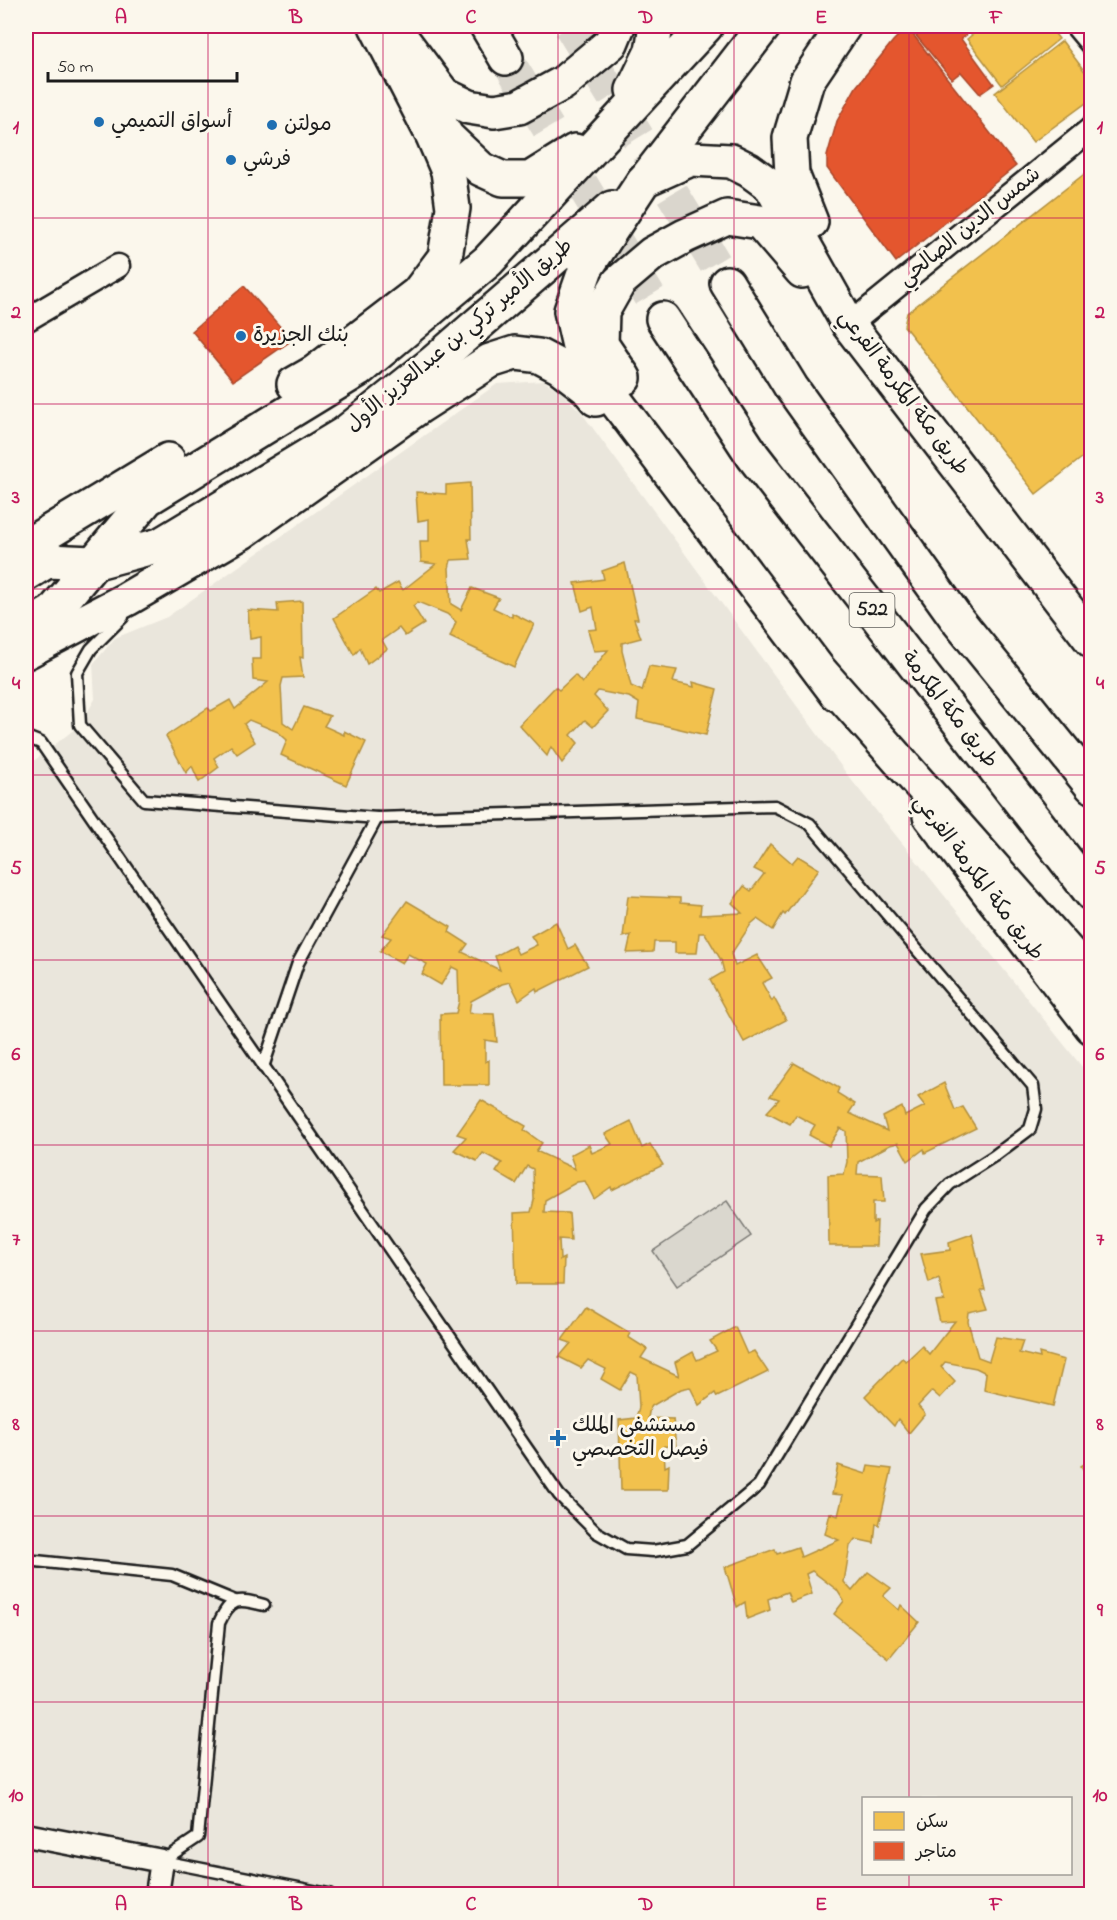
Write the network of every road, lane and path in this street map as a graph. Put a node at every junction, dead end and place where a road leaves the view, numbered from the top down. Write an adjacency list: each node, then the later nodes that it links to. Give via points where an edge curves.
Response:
1 (376, 26): 22 (main road, via 448,171 453,208 445,257 418,293 315,372)
2 (381, 26): 13 (main road, via 447,137 481,169 503,179 530,179)
3 (392, 26): 5 (main road, via 444,95 469,107 494,111 519,107 563,83 611,43)
4 (487, 26): 12 (main road)
5 (618, 26)
6 (656, 26): 13 (main road, via 652,51)
7 (706, 26): 13 (main road, طريق الأمير تركي بن عبدالعزيز الأول)
8 (764, 26): 15 (main road, طريق الأمير تركي بن عبدالعزيز الأول)
9 (844, 26): 20 (main road, via 807,81 790,138 792,174)
10 (1077, 26): 11 (street)
11 (1092, 44)
12 (506, 58)
13 (615, 125): 23 (main road, طريق الأمير تركي بن عبدالعزيز الأول, via 488,261 358,370 147,499)
14 (1092, 128): 20 (street, شمس الدين الصالحي)
15 (644, 180): 20 (main road, طريق مكة المكرمة الفرعي, via 691,159 731,161 749,170 771,186); 23 (main road, طريق الأمير تركي بن عبدالعزيز الأول, via 433,363 344,434 160,545); 30 (main road, via 586,268 571,311 581,355)
16 (118, 266): 19 (street)
17 (727, 283): 32 (main road, via 791,387 959,622)
18 (663, 319): 34 (main road, طريق مكة المكرمة / 522, via 753,456)
19 (26, 321)
20 (849, 325): 28 (main road, طريق مكة المكرمة الفرعي); 30 (main road, via 760,222 727,217 652,254 619,282 602,312 601,344)
21 (242, 532): 25 (lane); 29 (main road); 30 (main road, via 490,361 515,353 539,356 587,388 652,476)
22 (26, 546)
23 (93, 562): 24 (main road, طريق الأمير تركي بن عبدالعزيز الأول, via 47,561); 27 (main road, طريق الأمير تركي بن عبدالعزيز الأول, via 52,612)
24 (26, 574)
25 (186, 578)
26 (128, 613): 33 (lane, via 91,649 77,673 80,725 144,800)
27 (26, 628)
28 (1092, 641)
29 (26, 652)
30 (820, 671): 35 (main road); 36 (main road, طريق مكة المكرمة الفرعي)
31 (26, 737): 37 (lane, via 41,742)
32 (1092, 786)
33 (377, 818): 37 (lane, via 297,963); 37 (lane, via 775,806 810,824 1033,1086 1036,1109 1030,1129 950,1184 926,1209 759,1485 687,1545 653,1551 626,1549 596,1532 559,1495)
34 (1092, 894)
35 (1092, 979)
36 (1092, 1027)
37 (263, 1067)
38 (26, 1560): 39 (lane, via 172,1575)
39 (235, 1601): 40 (lane); 42 (lane, via 225,1609 219,1623 198,1837)
40 (264, 1605)
41 (26, 1835): 42 (street)
42 (162, 1861): 43 (street); 44 (lane)
43 (157, 1894)
44 (329, 1894)

